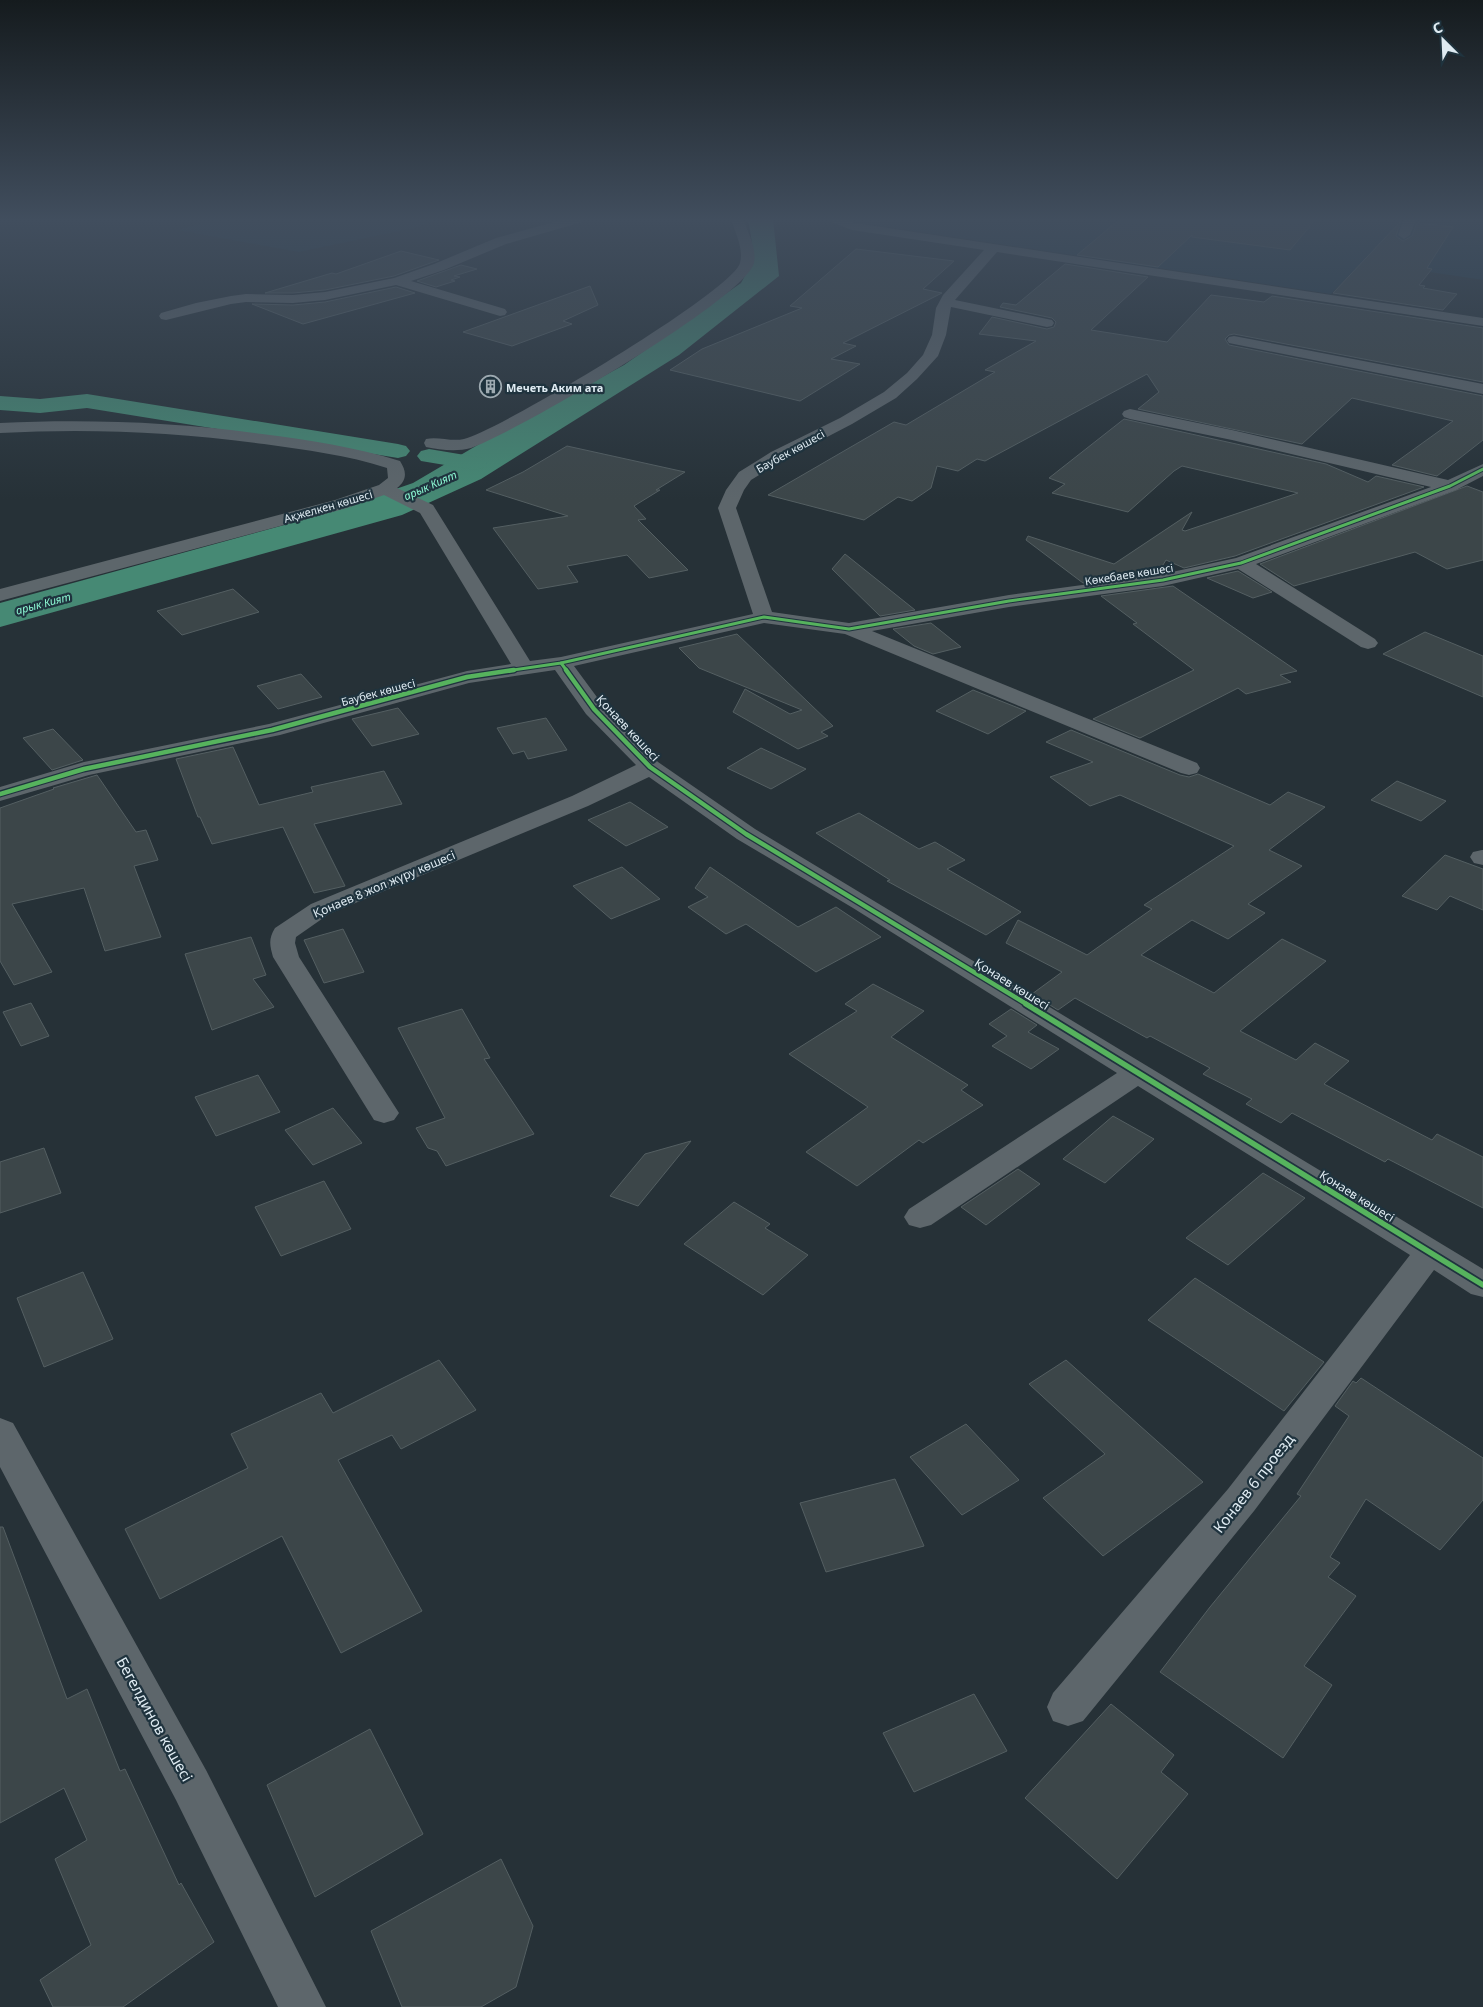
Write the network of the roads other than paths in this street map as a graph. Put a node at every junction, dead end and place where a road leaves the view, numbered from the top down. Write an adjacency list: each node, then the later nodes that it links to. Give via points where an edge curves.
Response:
1 (177, 313): 6 (street)
2 (690, 313): 14 (street, via 620,361 508,426 466,444 446,446)
3 (942, 313): 21 (street, Баубек көшесі, via 930,356 890,395 744,476 735,490 727,508)
4 (998, 313): 8 (street)
5 (1421, 313): 7 (street)
6 (166, 316)
7 (1483, 322)
8 (1048, 323)
9 (1234, 340): 10 (street)
10 (1483, 388)
11 (1130, 414): 17 (street)
12 (0, 428): 15 (street, via 177,428 295,443 358,454)
13 (456, 430): 14 (street)
14 (432, 443): 15 (street)
15 (394, 465): 18 (street, Ақжелкен көшесі, via 396,480)
16 (1483, 469): 17 (street, Көкебаев көшесі)
17 (1450, 486): 19 (street, Көкебаев көшесі)
18 (386, 490): 20 (street, Ақжелкен көшесі); 25 (street, via 427,509)
19 (1241, 563): 22 (street, Көкебаев көшесі, via 1163,580 1009,601); 23 (street)
20 (0, 595)
21 (764, 617): 22 (street, Көкебаев көшесі); 24 (street, Баубек көшесі)
22 (849, 629): 27 (street)
23 (1368, 643)
24 (561, 663): 25 (street, Баубек көшесі); 26 (street, Қонаев көшесі, via 594,709)
25 (524, 668): 28 (street, Баубек көшесі, via 468,677 272,730 84,769)
26 (650, 767): 29 (street, Қонаев көшесі, via 746,834); 30 (street, Қонаев 8 жол жүру көшесі, via 571,805 320,909 284,934 282,943 286,957)
27 (1189, 768)
28 (0, 794)
29 (1137, 1072): 31 (street); 32 (street, Қонаев көшесі)
30 (384, 1113)
31 (920, 1217)
32 (1430, 1252): 33 (street, Қонаев көшесі); 35 (street, Конаев 6 проезд, via 1241,1500)
33 (1483, 1285)
34 (0, 1433): 36 (street, Бегелдинов көшесі, via 190,1785)
35 (1068, 1707)
36 (303, 2007)

